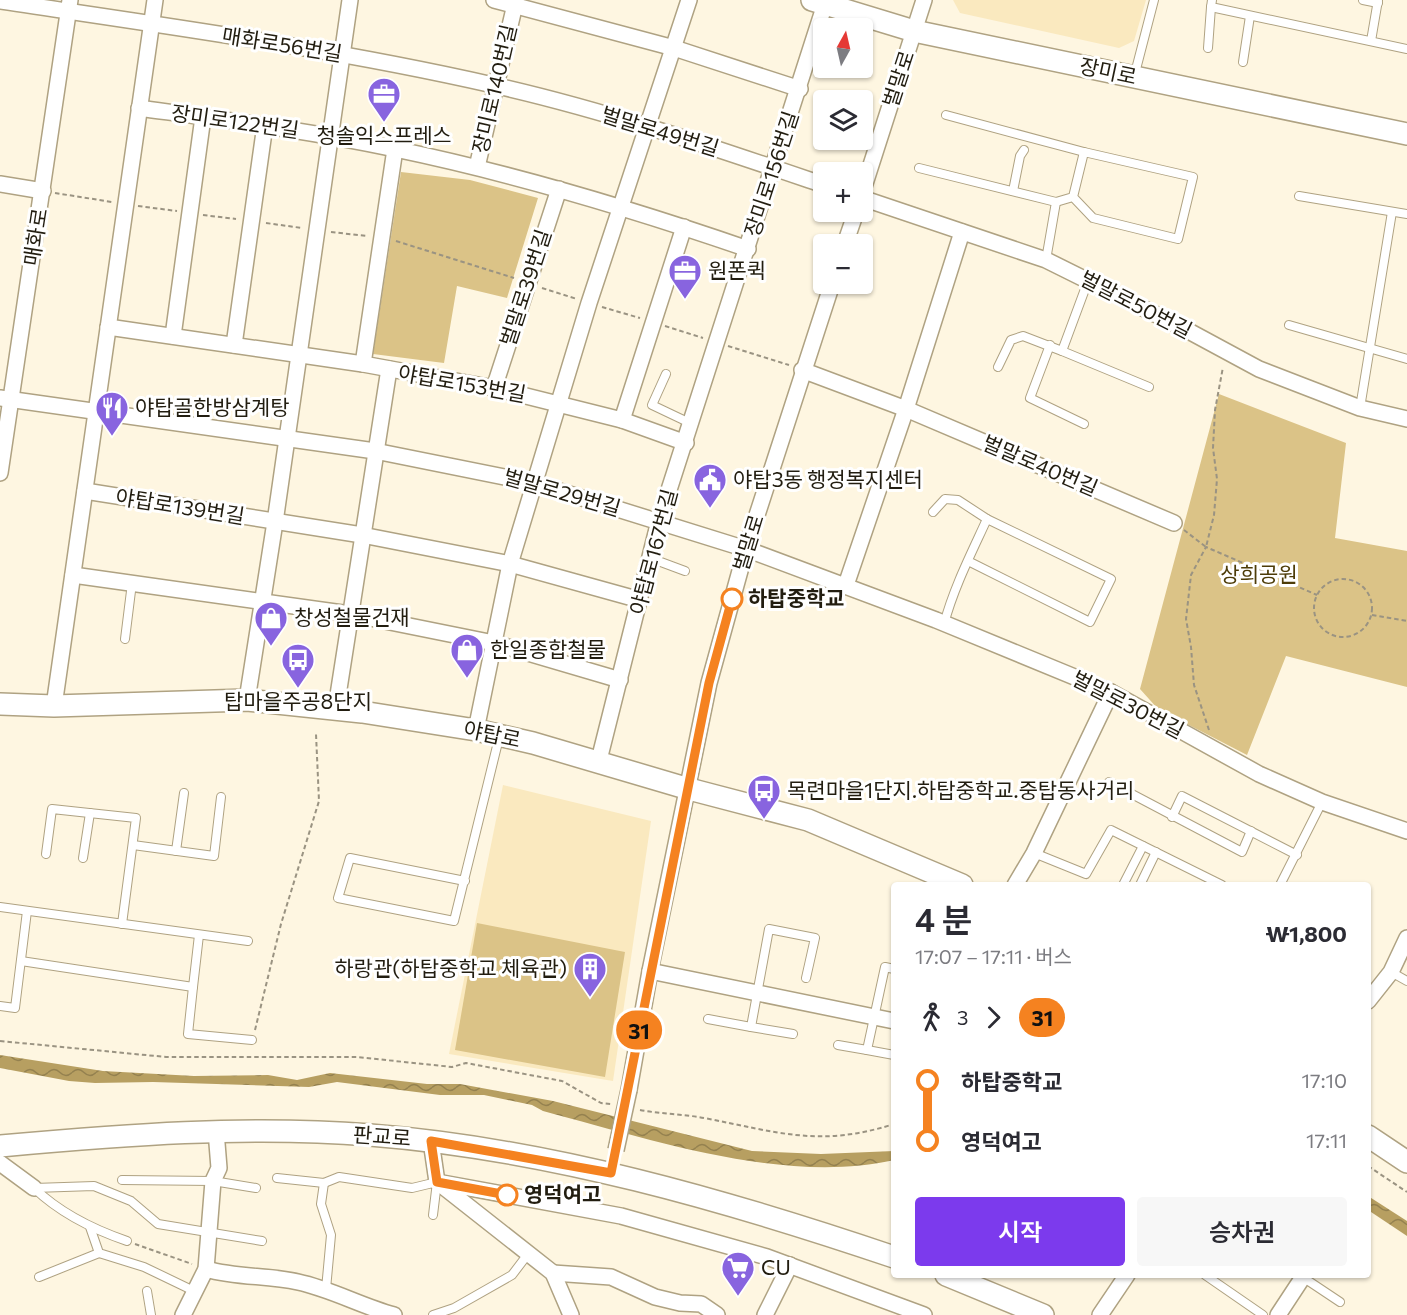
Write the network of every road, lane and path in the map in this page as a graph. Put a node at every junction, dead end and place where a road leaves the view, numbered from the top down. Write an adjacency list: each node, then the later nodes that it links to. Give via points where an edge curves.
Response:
1 (155, 0): 15 (street)
2 (350, 0): 21 (street)
3 (494, 0): 10 (street)
4 (690, 0): 18 (street)
5 (924, 0): 16 (street, 벌말로)
6 (1154, 0): 23 (lane)
7 (1363, 0): 9 (lane)
8 (0, 1): 13 (street, 매화로56번길)
9 (1378, 1): 17 (lane)
10 (515, 2): 18 (street, 장미로140번길); 24 (street, 장미로140번길)
11 (818, 2): 16 (street, 장미로); 25 (street, 장미로156번길)
12 (1211, 4): 14 (lane); 19 (lane)
13 (69, 6): 15 (street, 매화로56번길); 43 (street, 매화로)
14 (1250, 16): 17 (lane); 22 (lane)
15 (152, 24): 21 (street, 매화로56번길); 26 (street)
16 (914, 31): 23 (street, 장미로); 36 (street, 벌말로)
17 (1371, 41): 20 (lane)
18 (674, 48): 25 (street, 장미로140번길); 30 (street)
19 (1209, 48)
20 (1407, 49)
21 (342, 53): 24 (street, 매화로56번길); 32 (street)
22 (1243, 62)
23 (1134, 78): 31 (street, 장미로)
24 (495, 86): 30 (street, 벌말로49번길); 37 (street, 장미로140번길)
25 (800, 89): 38 (street, 장미로156번길)
26 (140, 108): 28 (street, 장미로122번길); 49 (street)
27 (946, 115): 35 (lane)
28 (203, 117): 29 (street, 장미로122번길); 52 (street)
29 (265, 125): 32 (street, 장미로122번길); 54 (street)
30 (648, 127): 38 (street, 벌말로49번길); 50 (street)
31 (1407, 134)
32 (330, 136): 33 (street, 장미로122번길); 56 (street)
33 (395, 149): 37 (street, 장미로122번길); 58 (street)
34 (1024, 150): 44 (lane)
35 (1084, 152): 46 (lane); 46 (lane, via 1193,177 1178,239 1093,218)
36 (872, 162)
37 (477, 167): 42 (street, 장미로140번길)
38 (774, 168): 40 (street, 벌말로49번길); 59 (street, 장미로156번길)
39 (919, 168): 44 (lane)
40 (813, 180)
41 (0, 184): 43 (street)
42 (559, 189): 50 (street, 장미로140번길); 62 (street, 벌말로39번길)
43 (43, 191): 49 (path); 82 (street, 매화로)
44 (1013, 191): 48 (lane)
45 (1299, 196): 51 (lane)
46 (1073, 197): 48 (lane)
47 (873, 202): 57 (street, 벌말로50번길)
48 (1056, 202): 60 (lane)
49 (126, 204): 52 (path); 65 (street, 야탑로139번길)
50 (621, 207): 55 (street, 장미로140번길); 83 (street)
51 (1392, 212): 53 (lane); 70 (lane)
52 (190, 213): 54 (path); 66 (street)
53 (1407, 214)
54 (252, 221): 56 (path); 68 (street)
55 (684, 227): 59 (street, 장미로140번길); 88 (street)
56 (317, 230): 58 (path); 73 (street)
57 (962, 232): 60 (street, 벌말로50번길); 85 (street)
58 (383, 237): 62 (path); 75 (street)
59 (748, 249): 67 (street, 장미로156번길)
60 (1046, 260): 61 (street, 벌말로50번길)
61 (1088, 281): 71 (lane); 72 (street, 벌말로50번길)
62 (528, 283): 81 (street, 벌말로39번길)
63 (829, 294): 78 (street, 벌말로)
64 (1289, 325): 70 (lane)
65 (108, 327): 66 (street); 86 (street, 야탑로139번길)
66 (173, 336): 68 (street)
67 (715, 342): 89 (street, 야탑로167번길)
68 (234, 345): 73 (street)
69 (1050, 345): 71 (lane); 76 (lane, via 1023,336 1011,340); 90 (lane, via 1030,398)
70 (1370, 348): 74 (lane); 84 (lane)
71 (1062, 351): 80 (lane)
72 (1225, 352): 84 (street, 벌말로50번길); 103 (path, via 1215,410 1214,515)
73 (298, 355): 75 (street); 91 (street)
74 (1407, 359)
75 (363, 364): 77 (street)
76 (998, 367)
77 (389, 369): 81 (street, 야탑로153번길); 93 (street, 야탑로153번길)
78 (802, 370): 85 (street, 벌말로40번길); 104 (street, 벌말로)
79 (666, 374): 89 (lane, via 652,405)
80 (1149, 387)
81 (494, 388): 83 (street, 야탑로153번길)
82 (6, 398): 86 (street, 벌말로29번길); 94 (street, 매화로)
83 (558, 402): 88 (street, 야탑로153번길); 95 (street)
84 (1360, 408): 87 (street, 벌말로50번길)
85 (906, 409): 101 (street, 벌말로40번길); 111 (street)
86 (96, 411): 91 (street, 벌말로29번길); 96 (street, 야탑로139번길)
87 (1407, 419)
88 (621, 420): 92 (street, 야탑로153번길)
89 (692, 424): 92 (street, 야탑로167번길)
90 (1084, 424)
91 (287, 438): 93 (street, 벌말로29번길); 100 (street)
92 (686, 443): 99 (street, 야탑로167번길)
93 (375, 451): 95 (street, 벌말로29번길); 102 (street, 야탑로153번길)
94 (0, 474)
95 (534, 483): 99 (street, 벌말로29번길); 107 (street)
96 (85, 491): 100 (street, 야탑로139번길); 109 (street, 야탑로139번길)
97 (933, 512): 98 (lane, via 945,499 958,500)
98 (987, 519): 106 (lane); 106 (lane, via 1111,579 1090,622)
99 (659, 521): 104 (street, 벌말로29번길); 105 (street, 야탑로167번길)
100 (275, 522): 102 (street, 야탑로139번길); 114 (street)
101 (1174, 523): 103 (path)
102 (362, 535): 107 (street); 115 (street, 야탑로153번길)
103 (1206, 547): 112 (path); 130 (path, via 1191,575 1186,619 1194,685)
104 (746, 549): 111 (street, 벌말로30번길); 133 (street, 벌말로, via 709,683)
105 (650, 558): 108 (lane); 113 (street, 야탑로167번길)
106 (968, 561): 118 (lane)
107 (510, 564): 113 (street); 120 (street)
108 (685, 571)
109 (73, 575): 110 (street); 125 (street, 야탑로139번길)
110 (132, 583): 114 (street); 119 (lane)
111 (846, 585): 118 (street, 벌말로30번길)
112 (1317, 595): 116 (path, via 1330,581 1349,579 1371,596); 116 (path, via 1318,623 1333,635 1352,636 1361,631)
113 (640, 600): 121 (street, 야탑로167번길)
114 (262, 602): 115 (street); 123 (street)
115 (350, 614): 120 (street); 126 (street, 야탑로153번길)
116 (1372, 615): 117 (path)
117 (1407, 621)
118 (944, 624): 122 (street, 벌말로30번길)
119 (125, 639)
120 (494, 643): 121 (street); 127 (street)
121 (620, 680): 131 (street, 야탑로167번길)
122 (1111, 692): 130 (street, 벌말로30번길); 145 (street)
123 (247, 700): 125 (street, 야탑로); 126 (street, 야탑로)
124 (0, 704): 125 (street, 야탑로)
125 (54, 706)
126 (336, 708): 127 (street, 야탑로)
127 (476, 730): 129 (street, 야탑로)
128 (316, 734): 177 (path, via 320,801 281,924)
129 (500, 736): 131 (street, 야탑로); 149 (lane)
130 (1215, 750): 136 (street, 벌말로30번길)
131 (598, 764): 133 (street, 야탑로)
132 (1109, 782): 138 (lane)
133 (689, 789): 150 (street, 야탑로, via 808,820); 164 (street, 벌말로)
134 (184, 793): 143 (lane)
135 (221, 797): 143 (lane, via 214,856)
136 (1322, 802): 140 (street, 벌말로30번길); 147 (lane)
137 (90, 813): 141 (lane, via 136,818); 146 (lane, via 52,809); 148 (lane)
138 (1172, 817): 139 (lane, via 1182,796); 139 (lane, via 1242,852)
139 (1251, 831): 147 (lane)
140 (1407, 831)
141 (133, 845): 143 (lane); 158 (lane)
142 (1143, 846): 144 (lane); 145 (lane, via 1111,830 1086,874); 152 (lane)
143 (176, 851)
144 (1156, 852): 153 (lane); 154 (lane)
145 (1034, 853): 151 (street)
146 (46, 854)
147 (1297, 855): 155 (lane)
148 (83, 858)
149 (465, 881): 149 (lane, via 454,921 338,898 350,858)
150 (955, 882)
151 (1017, 882)
152 (1125, 882)
153 (1141, 882)
154 (1216, 882)
155 (1282, 882)
156 (0, 908): 157 (lane)
157 (27, 911): 158 (lane); 162 (lane)
158 (122, 924): 159 (lane)
159 (199, 935): 161 (lane); 168 (lane)
160 (1407, 938): 165 (street)
161 (248, 941)
162 (21, 962): 168 (lane); 171 (lane, via 15,1008)
163 (891, 968): 172 (lane, via 885,967)
164 (650, 971): 169 (street); 193 (street, 벌말로, bridge)
165 (1391, 972): 167 (lane); 170 (street)
166 (806, 978): 169 (lane, via 815,938 769,929)
167 (1407, 981)
168 (193, 987): 177 (lane, via 188,1034)
169 (757, 993): 172 (street); 175 (lane)
170 (1371, 996)
171 (0, 1006)
172 (873, 1017): 174 (street); 180 (lane)
173 (708, 1019): 175 (lane)
174 (891, 1020)
175 (751, 1027): 176 (lane)
176 (793, 1034)
177 (252, 1040): 182 (path)
178 (0, 1041): 182 (path, via 166,1056)
179 (838, 1045): 180 (lane)
180 (867, 1050): 181 (lane)
181 (891, 1054)
182 (253, 1057): 183 (path, via 357,1057 452,1067 466,1063 562,1081 601,1102)
183 (621, 1106)
184 (630, 1108): 185 (path, via 818,1137 862,1134)
185 (891, 1125)
186 (216, 1131): 188 (street, 판교로, via 368,1135); 189 (street, 판교로); 196 (street, via 219,1168)
187 (1371, 1138): 190 (street)
188 (431, 1141): 193 (street, 판교로); 197 (street)
189 (0, 1146)
190 (1407, 1162)
191 (0, 1163): 199 (street)
192 (1371, 1168): 201 (path)
193 (611, 1173): 209 (street, 판교로)
194 (278, 1178): 198 (lane)
195 (122, 1180): 196 (lane)
196 (213, 1181): 200 (lane); 204 (street)
197 (437, 1182): 198 (lane, via 412,1188 339,1177); 202 (lane); 208 (street); 210 (street, via 621,1216)
198 (324, 1183): 219 (lane, via 321,1204 332,1235)
199 (34, 1188): 203 (lane, via 48,1202); 204 (lane, via 94,1186 131,1201 158,1224)
200 (256, 1188)
201 (1407, 1192)
202 (433, 1215)
203 (90, 1227): 205 (lane); 207 (lane)
204 (209, 1235): 206 (lane); 211 (street)
205 (127, 1241): 211 (path)
206 (262, 1241)
207 (99, 1253): 213 (lane); 221 (lane, via 144,1267)
208 (528, 1254): 212 (street); 226 (lane, via 512,1275 454,1308)
209 (891, 1256)
210 (790, 1265): 229 (street); 230 (street)
211 (207, 1269): 219 (street); 221 (street)
212 (553, 1273): 227 (street); 228 (street, via 611,1277 655,1297 701,1304)
213 (39, 1278)
214 (953, 1278): 231 (street)
215 (1125, 1278): 232 (street)
216 (1209, 1278): 233 (lane)
217 (1301, 1278): 234 (street)
218 (1305, 1278): 222 (lane)
219 (326, 1289): 225 (street)
220 (147, 1291): 223 (lane)
221 (196, 1292): 224 (street)
222 (1340, 1302)
223 (151, 1315)
224 (183, 1315)
225 (394, 1315)
226 (433, 1315)
227 (571, 1315)
228 (717, 1315)
229 (765, 1315)
230 (924, 1315)
231 (1043, 1315)
232 (1100, 1315)
233 (1263, 1315)
234 (1278, 1315)

